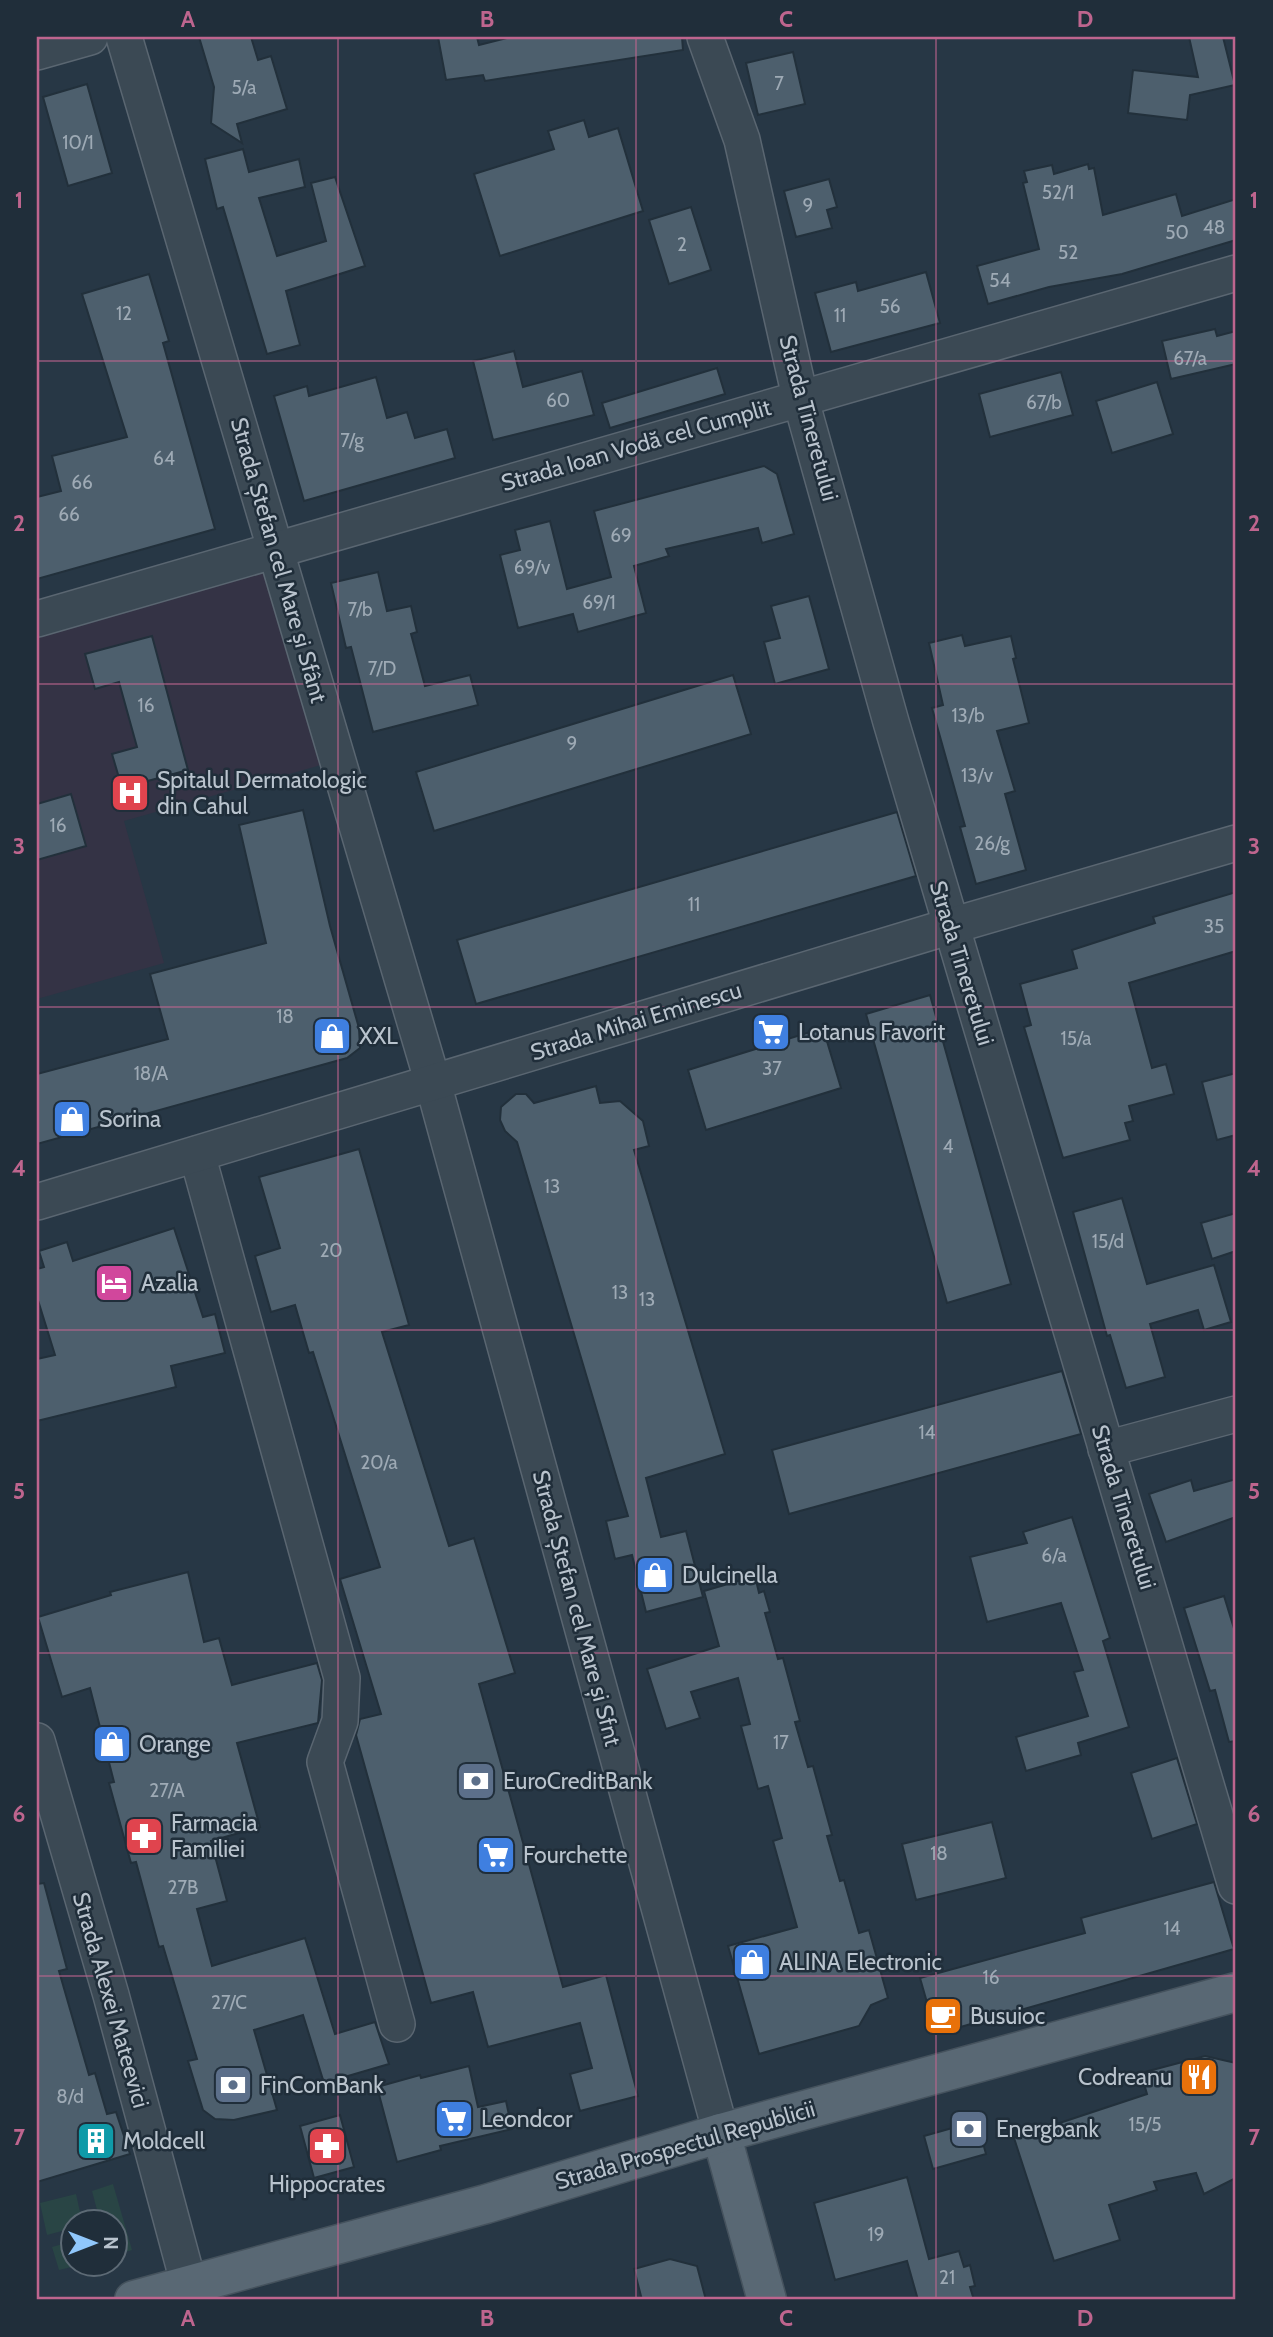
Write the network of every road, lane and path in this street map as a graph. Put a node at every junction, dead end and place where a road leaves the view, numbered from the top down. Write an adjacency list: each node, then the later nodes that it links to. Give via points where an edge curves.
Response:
1 (90, 37): 4 (street)
2 (124, 37): 7 (street, Strada Ștefan cel Mare și Sfânt)
3 (705, 37): 6 (street, Strada Tineretului, via 742,140)
4 (37, 52)
5 (1236, 273): 6 (street, Strada Ioan Vodă cel Cumplit)
6 (800, 397): 7 (street, Strada Ioan Vodă cel Cumplit); 10 (street, Strada Tineretului)
7 (276, 549): 8 (street, Strada Ioan Vodă cel Cumplit); 11 (street, Strada Ștefan cel Mare și Sfânt)
8 (37, 619)
9 (1236, 843): 10 (street, Strada Mihai Eminescu)
10 (951, 926): 11 (street, Strada Mihai Eminescu); 15 (street, Strada Tineretului)
11 (433, 1083): 12 (street, Strada Mihai Eminescu); 21 (street, Strada Ștefan cel Mare și Sfnt)
12 (197, 1154): 13 (street, Strada Mihai Eminescu); 20 (street, via 342,1678 340,1721 325,1762)
13 (37, 1202)
14 (1236, 1414): 15 (street)
15 (1106, 1449): 18 (street, Strada Tineretului)
16 (37, 1741): 17 (street, Strada Alexei Mateevici)
17 (42, 1779): 22 (street, Strada Alexei Mateevici)
18 (1236, 1886)
19 (1236, 1992): 21 (main road, Strada Prospectul Republicii)
20 (397, 2024)
21 (721, 2133): 22 (main road, Strada Prospectul Republicii); 24 (main road)
22 (192, 2292): 23 (main road, Strada Prospectul Republicii)
23 (134, 2300)
24 (767, 2300)

